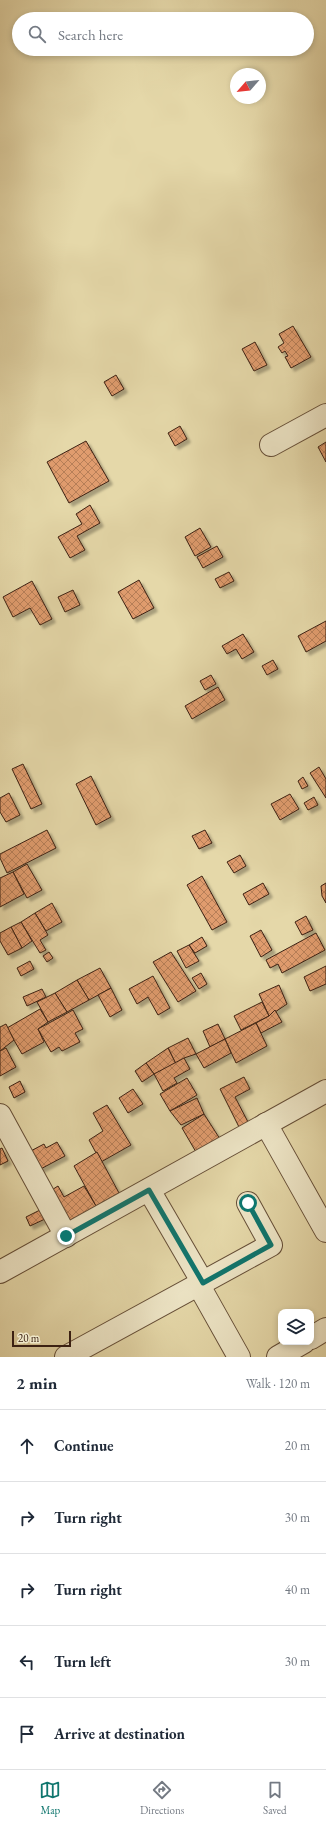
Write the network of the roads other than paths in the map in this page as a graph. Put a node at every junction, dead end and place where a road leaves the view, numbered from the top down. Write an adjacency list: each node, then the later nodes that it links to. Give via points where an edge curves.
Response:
1 (326, 415): 2 (street)
2 (271, 444)
3 (326, 1091): 5 (street)
4 (0, 1115): 9 (street)
5 (266, 1124): 6 (street); 8 (street)
6 (149, 1190): 9 (street); 11 (street)
7 (248, 1203): 11 (street, via 271,1245)
8 (326, 1231)
9 (66, 1236): 10 (street)
10 (0, 1272)
11 (203, 1283): 15 (street); 16 (street, via 202,1291)
12 (326, 1329): 13 (street)
13 (314, 1336)
14 (299, 1345): 17 (street)
15 (66, 1357)
16 (239, 1357)
17 (278, 1357)

